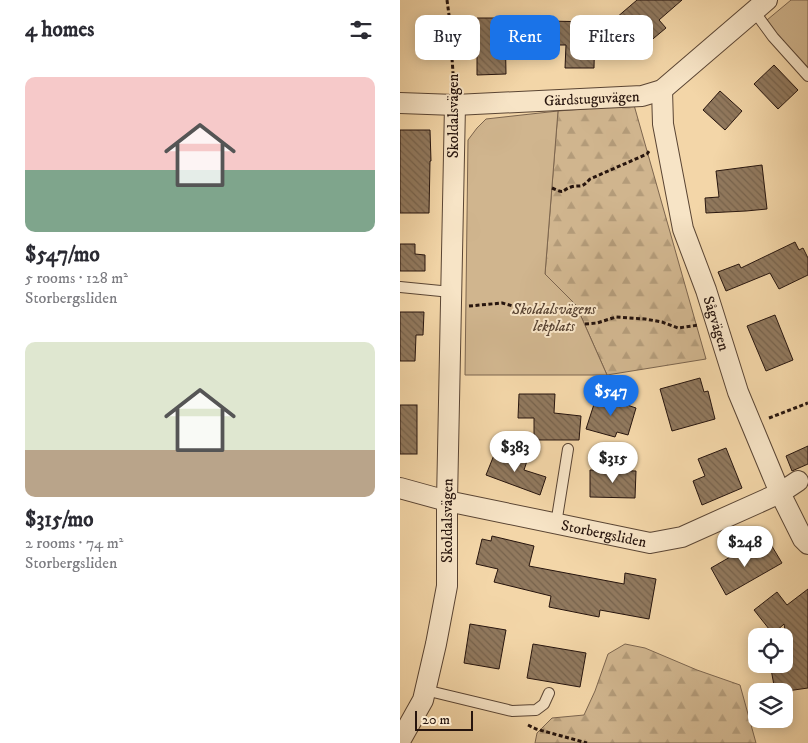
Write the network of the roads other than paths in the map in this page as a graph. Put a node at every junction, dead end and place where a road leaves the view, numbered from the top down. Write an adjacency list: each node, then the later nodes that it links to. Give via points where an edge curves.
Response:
1 (761, 6): 2 (lane, Gärdstuguvägen, via 773,37); 3 (street, Gärdstuguvägen)
2 (808, 76)
3 (662, 90): 5 (street, Gärdstuguvägen, via 642,96); 11 (street, Sågvägen, via 664,127 683,229 738,392)
4 (400, 103): 5 (street, Gärdstuguvägen)
5 (455, 105): 7 (street, Skoldalsvägen)
6 (400, 287): 7 (lane)
7 (451, 299): 12 (street, Skoldalsvägen)
8 (568, 449): 13 (lane)
9 (798, 480): 11 (street, Storbergsliden)
10 (400, 488): 12 (street, Storbergsliden)
11 (780, 493): 13 (street, Storbergsliden, via 682,537 650,543); 14 (street, Sågvägen)
12 (447, 500): 13 (street, Storbergsliden); 15 (street, Skoldalsvägen, via 447,586)
13 (556, 524)
14 (808, 544)
15 (425, 690): 16 (lane, via 512,712 536,710 544,704); 17 (street, Skoldalsvägen, via 423,700)
16 (549, 693)
17 (400, 741)

